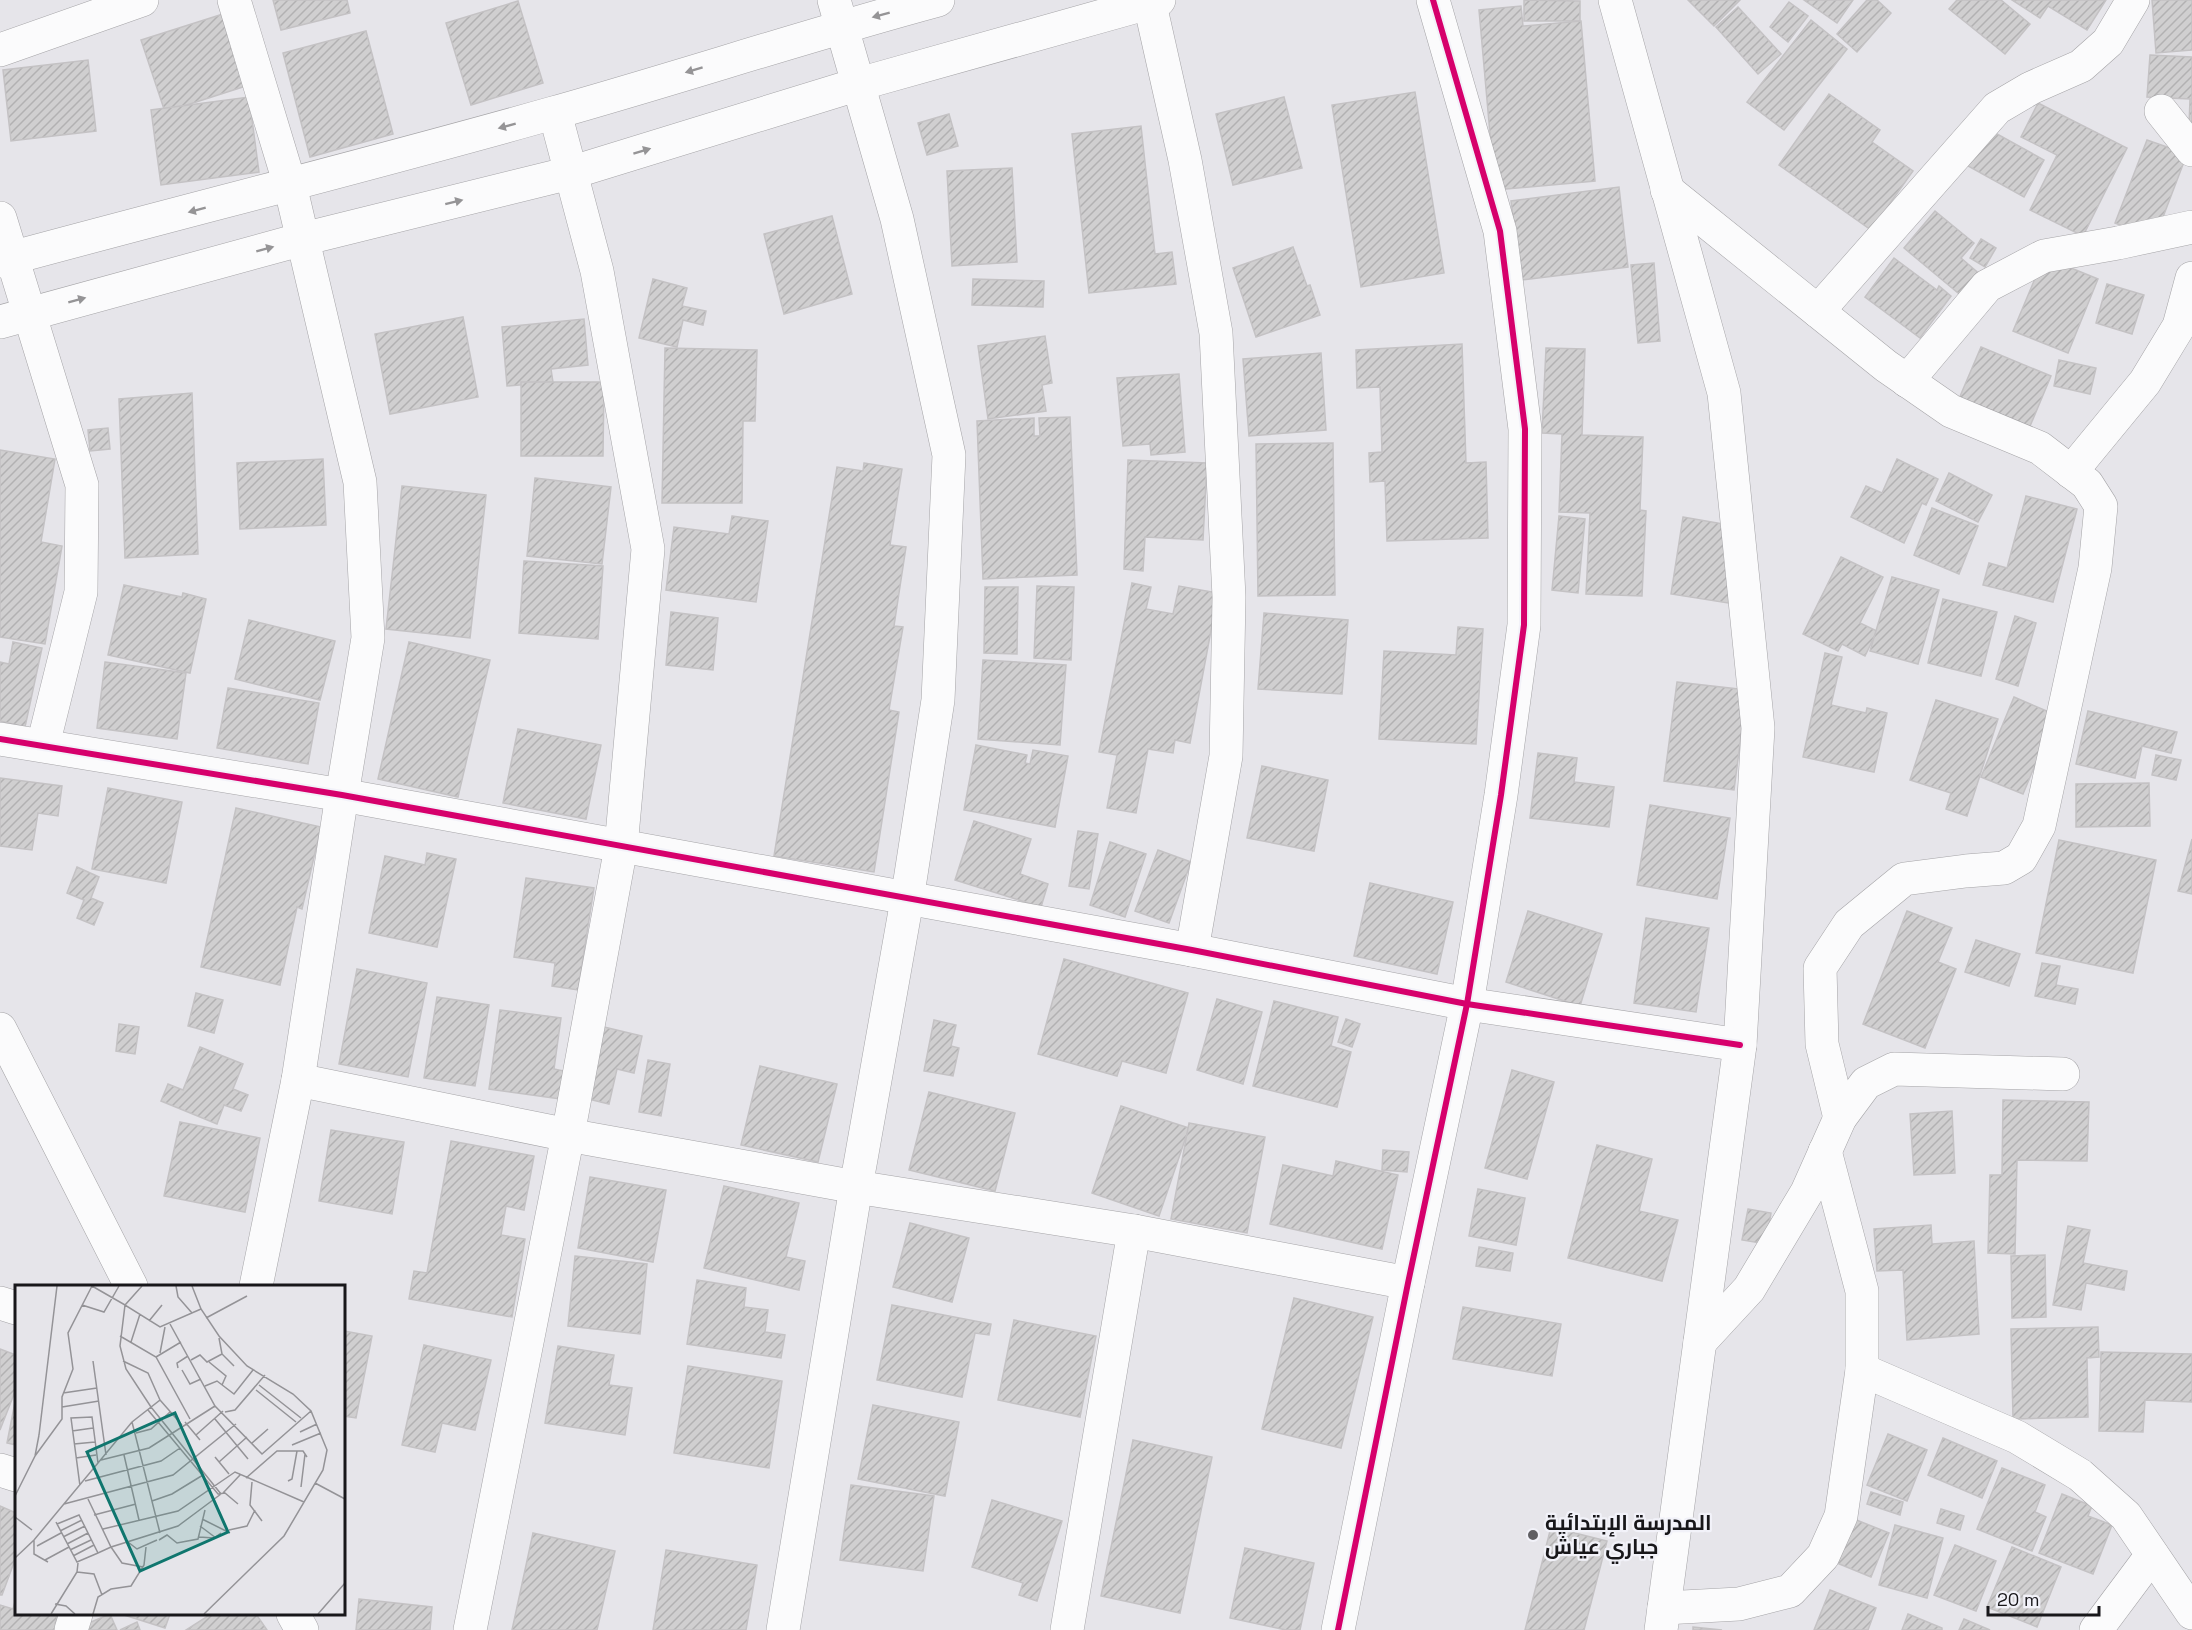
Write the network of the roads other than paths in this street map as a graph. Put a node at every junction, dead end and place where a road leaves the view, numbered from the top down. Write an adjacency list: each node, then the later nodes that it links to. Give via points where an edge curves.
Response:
1 (142, 0): 9 (street)
2 (234, 0): 15 (street)
3 (938, 0): 8 (street, one-way to 8)
4 (1433, 0): 32 (street, via 1500,231 1525,429 1524,625)
5 (1615, 0): 16 (street)
6 (2133, 0): 22 (street, via 2108,42 2081,66 1997,108)
7 (1153, 1): 10 (street); 31 (street, via 1216,333 1229,597 1226,756)
8 (838, 13): 10 (street); 12 (street, one-way to 12)
9 (0, 50)
10 (859, 84): 14 (street, one-way to 10); 30 (street, via 897,219 949,456 938,700)
11 (2161, 111): 13 (street)
12 (555, 112): 14 (street); 15 (street, one-way to 15)
13 (2192, 150)
14 (570, 173): 19 (street, one-way to 14); 29 (street, via 597,272 648,549)
15 (290, 185): 19 (street); 20 (street, one-way to 20)
16 (1667, 190): 22 (street); 34 (street, via 1724,393 1758,728)
17 (0, 218): 20 (street)
18 (2192, 227): 24 (street, via 2044,256 1987,286)
19 (303, 239): 23 (street, one-way to 19); 28 (street, via 360,482 368,638)
20 (6, 260): 23 (street)
21 (2192, 278): 25 (street, via 2179,326 2145,382)
22 (1818, 311): 24 (street)
23 (15, 318): 27 (street, via 82,485 81,592)
24 (1907, 381): 25 (street, via 1951,411 2040,448)
25 (2071, 472): 37 (street, via 2087,484 2101,506 2095,568 2039,826 2021,858 2004,868 1904,879 1849,924 1820,968 1822,1044)
26 (0, 739): 27 (street)
27 (43, 745): 28 (street)
28 (342, 795): 29 (street); 36 (street)
29 (621, 847): 30 (street); 38 (street)
30 (907, 900): 31 (street); 40 (street)
31 (1192, 950): 32 (street)
32 (1467, 1004): 34 (street); 42 (street)
33 (0, 1029): 43 (street)
34 (1740, 1045): 47 (street)
35 (2063, 1074): 37 (street, via 1894,1069 1866,1083)
36 (298, 1080): 38 (street); 44 (street)
37 (1840, 1118): 39 (street)
38 (568, 1135): 40 (street); 58 (street)
39 (1825, 1151): 47 (street, via 1807,1192 1749,1289); 48 (street, via 1862,1291)
40 (856, 1187): 41 (street); 59 (street)
41 (1134, 1231): 42 (street); 60 (street)
42 (1408, 1283): 61 (street)
43 (130, 1285)
44 (256, 1285)
45 (0, 1303): 46 (street)
46 (15, 1308)
47 (1700, 1342): 55 (street)
48 (1862, 1370): 51 (street, via 2017,1437 2080,1475 2126,1516); 55 (street, via 1841,1516 1823,1556 1790,1591)
49 (0, 1470): 50 (street)
50 (15, 1475)
51 (2152, 1555): 52 (street); 62 (street)
52 (2192, 1613)
53 (76, 1615): 56 (street)
54 (294, 1615): 57 (street)
55 (1662, 1619)
56 (71, 1630)
57 (302, 1630)
58 (470, 1630)
59 (783, 1630)
60 (1067, 1630)
61 (1338, 1630)
62 (2096, 1630)

